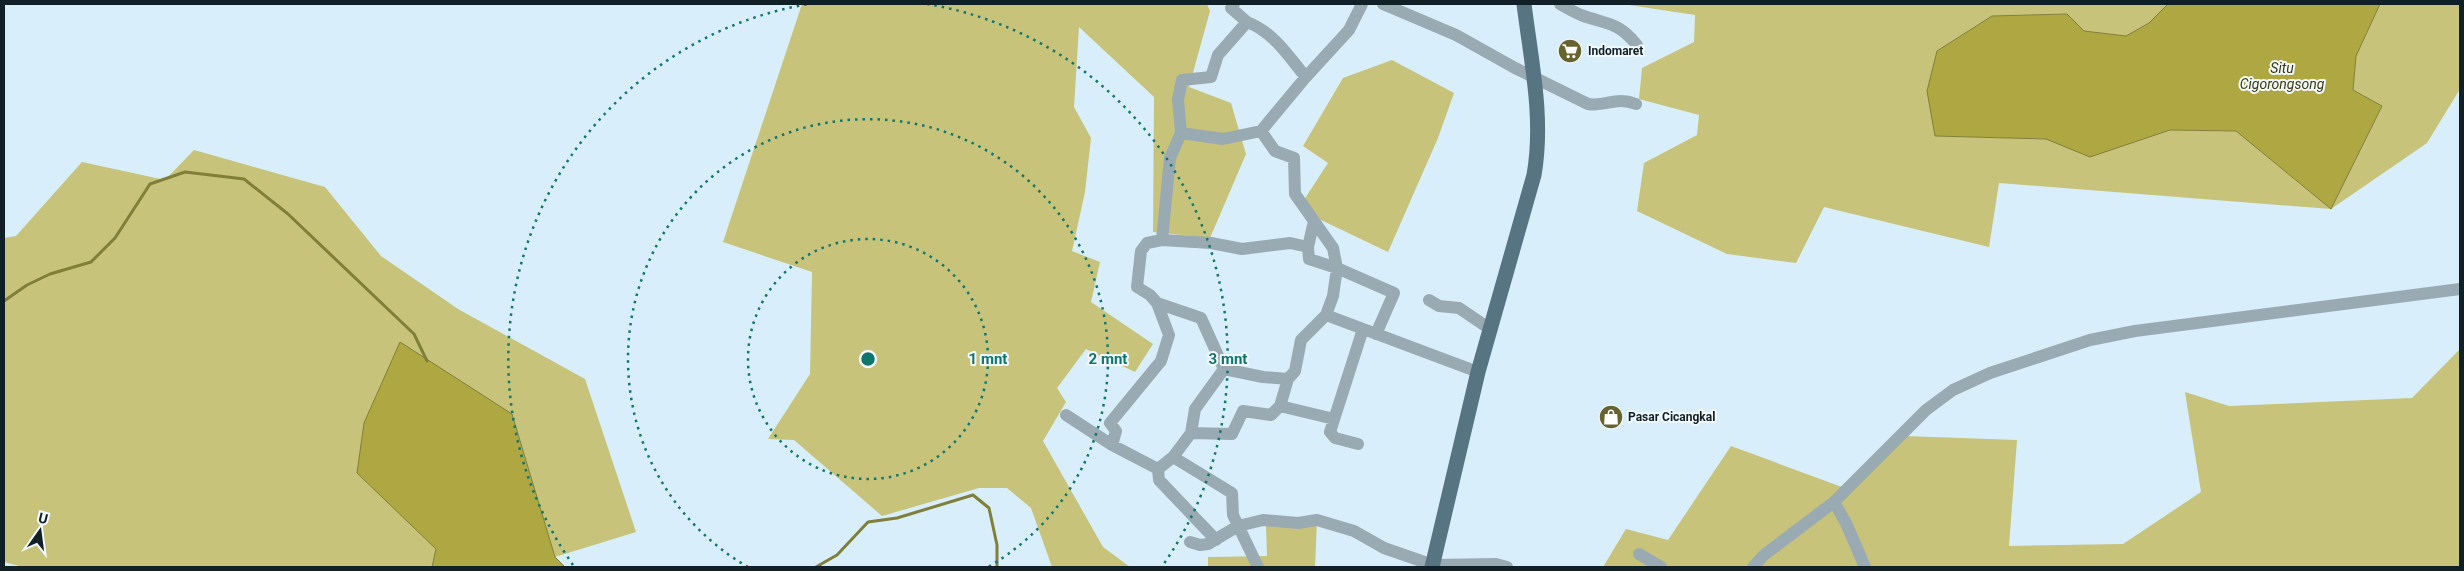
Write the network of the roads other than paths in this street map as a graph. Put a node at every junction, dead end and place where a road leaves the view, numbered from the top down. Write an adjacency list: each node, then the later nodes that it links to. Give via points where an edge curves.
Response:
1 (1234, 4): 6 (street, via 1231,8)
2 (1362, 4): 9 (street, via 1349,30)
3 (1384, 4): 8 (street, via 1456,35)
4 (1524, 4): 8 (main road)
5 (1560, 4): 7 (street, via 1580,15 1613,24 1626,32)
6 (1247, 22): 9 (street, via 1274,38); 12 (street, via 1218,55 1211,77 1182,80 1178,100)
7 (1637, 45)
8 (1533, 76): 10 (street, via 1588,104 1623,100); 21 (main road, via 1538,121 1534,175)
9 (1305, 78): 11 (street)
10 (1636, 104)
11 (1261, 131): 12 (street, via 1223,139); 13 (street, via 1275,151 1294,158 1295,194)
12 (1181, 133): 14 (street, via 1170,158)
13 (1314, 221): 15 (street); 16 (street, via 1333,248)
14 (1162, 240): 15 (street, via 1242,249 1290,243); 19 (street, via 1147,243 1141,251 1137,287)
15 (1308, 247): 16 (street, via 1309,259)
16 (1337, 268): 20 (street); 23 (street, via 1394,293)
17 (2460, 289): 35 (street, via 2135,331 2090,340 1990,373 1953,390 1926,410)
18 (1429, 300): 21 (street, via 1439,306 1459,308)
19 (1157, 303): 24 (street, via 1201,318); 31 (street, via 1169,335 1161,361 1110,423 1116,431)
20 (1326, 315): 22 (street); 26 (street, via 1301,340 1295,371)
21 (1490, 328): 25 (main road)
22 (1363, 329): 23 (street); 29 (street)
23 (1376, 334): 25 (street)
24 (1224, 369): 26 (street); 30 (street, via 1195,409)
25 (1478, 372): 40 (main road)
26 (1288, 379): 27 (street)
27 (1280, 406): 29 (street); 30 (street, via 1271,415 1242,411 1232,434)
28 (1066, 415): 31 (street)
29 (1334, 420): 32 (street, via 1332,436)
30 (1191, 433): 33 (street)
31 (1112, 444): 34 (street)
32 (1358, 444)
33 (1173, 457): 34 (street); 36 (street, via 1232,493 1233,515)
34 (1158, 469): 37 (street, via 1159,480)
35 (1834, 502): 44 (street); 45 (street)
36 (1238, 526): 37 (street); 40 (street, via 1263,520 1328,522 1354,530 1384,548); 41 (street)
37 (1216, 540): 38 (street, via 1200,545)
38 (1190, 542)
39 (1639, 554): 43 (street)
40 (1432, 566): 42 (street, via 1496,564)
41 (1258, 567)
42 (1507, 567)
43 (1660, 567)
44 (1753, 567)
45 (1865, 567)

